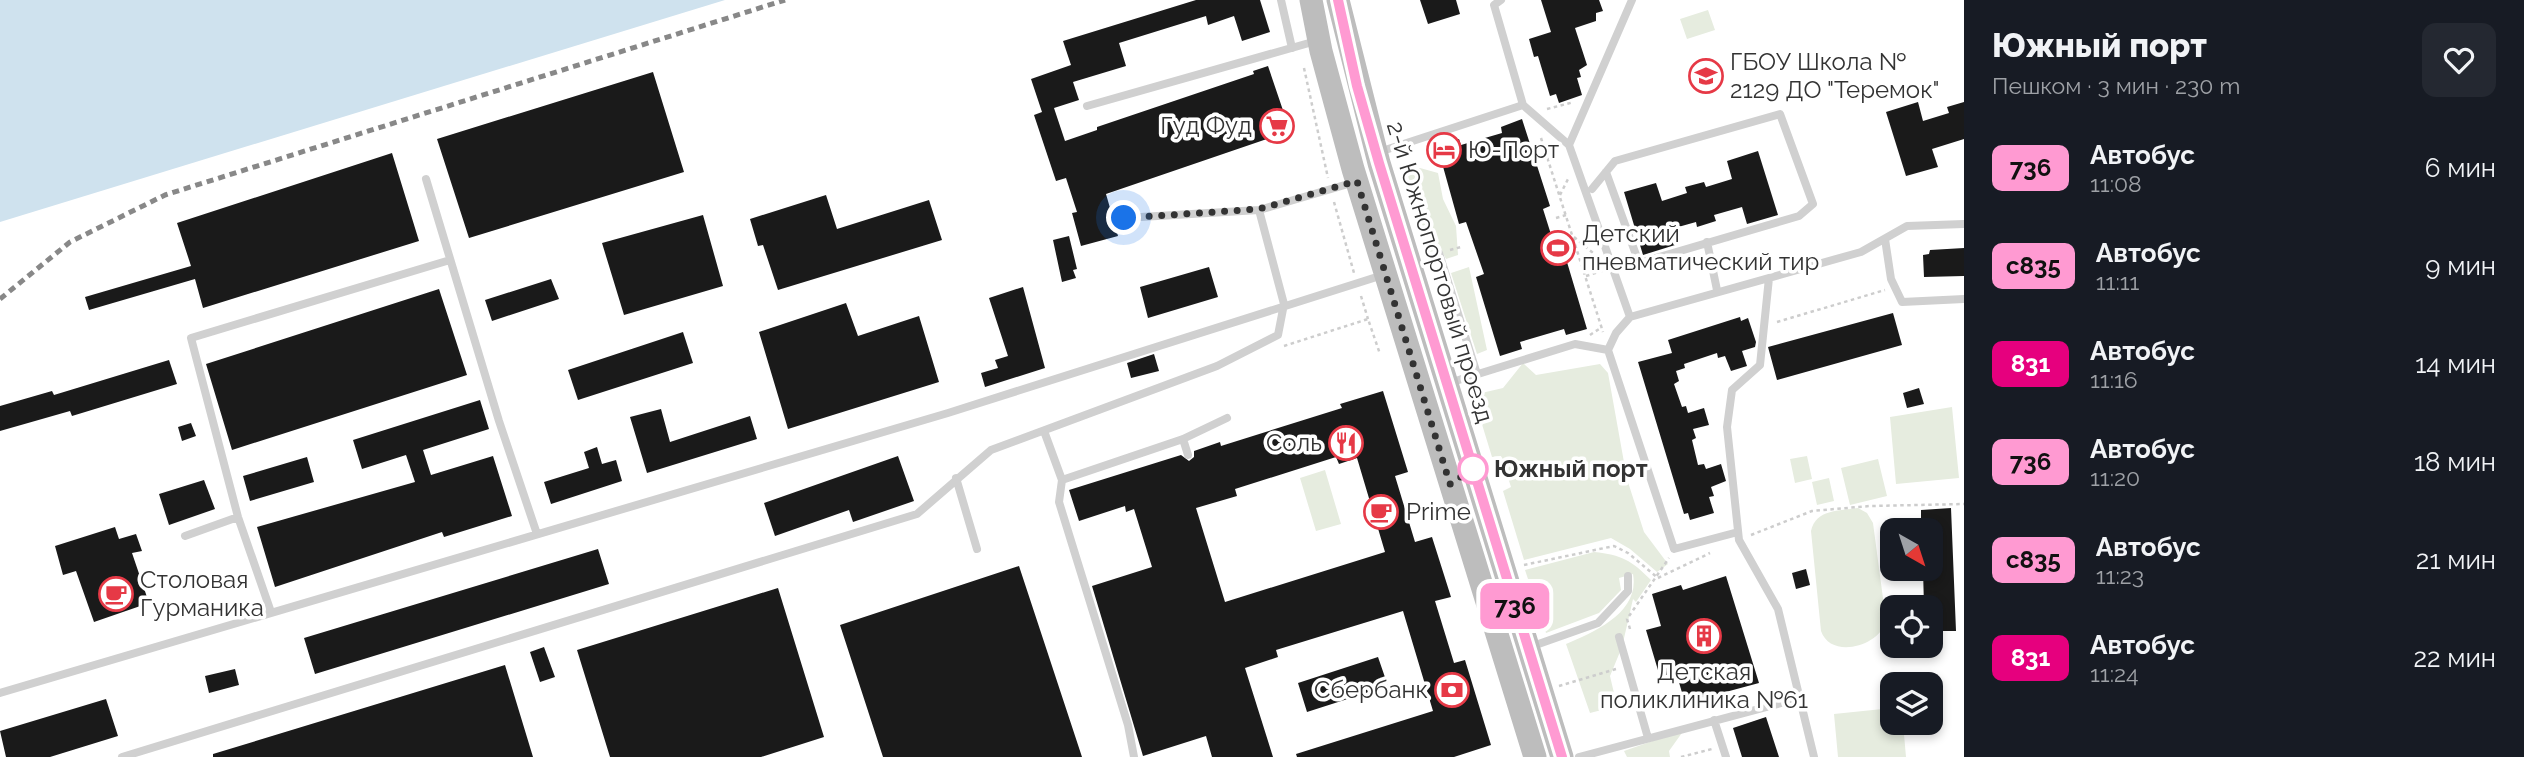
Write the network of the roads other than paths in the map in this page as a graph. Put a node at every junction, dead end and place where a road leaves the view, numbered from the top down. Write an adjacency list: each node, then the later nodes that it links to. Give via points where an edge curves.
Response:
1 (1281, 0): 7 (lane)
2 (1311, 0): 6 (main road)
3 (1338, 0): 11 (main road, 2-й Южнопортовый проезд)
4 (1501, 0): 8 (lane, via 1494,5)
5 (1632, 0): 10 (lane)
6 (1319, 40): 7 (lane); 14 (main road)
7 (1292, 48): 9 (lane)
8 (1523, 105): 10 (lane); 11 (lane)
9 (1087, 106)
10 (1569, 145): 28 (lane)
11 (1376, 153): 31 (main road, 2-й Южнопортовый проезд)
12 (1606, 172): 15 (lane); 20 (lane, via 1639,264); 20 (lane, via 1615,162 1780,114 1813,204 1799,216)
13 (426, 179): 22 (lane)
14 (1357, 181): 16 (lane); 23 (main road)
15 (1592, 189)
16 (1259, 209): 17 (lane); 27 (lane)
17 (1124, 218)
18 (1964, 224): 19 (lane, via 1907,226)
19 (1885, 239): 24 (lane, via 1861,252); 26 (lane, via 1902,302)
20 (1707, 242): 25 (lane)
21 (1439, 253): 30 (lane)
22 (450, 260): 38 (lane, via 191,338); 39 (lane)
23 (1385, 274): 27 (lane); 51 (main road)
24 (1769, 278): 25 (lane); 41 (lane, via 1760,365 1732,390 1727,427)
25 (1717, 290): 28 (lane)
26 (1964, 299)
27 (1284, 304): 33 (lane, via 1278,335 1217,366); 39 (lane, via 948,413)
28 (1629, 317): 29 (lane)
29 (1608, 350): 30 (lane, via 1575,344); 41 (lane, via 1674,549)
30 (1477, 374): 31 (lane)
31 (1447, 383): 46 (main road, 2-й Южнопортовый проезд)
32 (1227, 418): 34 (lane)
33 (1044, 431): 36 (lane, via 991,450); 37 (lane)
34 (1183, 439): 35 (lane); 37 (lane)
35 (1188, 455)
36 (956, 478): 42 (lane); 52 (lane, via 917,514)
37 (1062, 480): 53 (lane, via 1059,502)
38 (238, 517): 40 (lane); 44 (lane)
39 (537, 534): 44 (lane)
40 (186, 536)
41 (1738, 536): 48 (lane, via 1778,610)
42 (977, 549)
43 (1628, 576): 46 (lane, via 1628,591 1598,623)
44 (271, 612): 47 (lane)
45 (1619, 637): 50 (lane)
46 (1528, 648): 54 (main road, 2-й Южнопортовый проезд)
47 (0, 694)
48 (1800, 698): 49 (lane); 57 (lane)
49 (1714, 720): 50 (lane); 56 (lane)
50 (1648, 738): 55 (lane)
51 (1530, 756)
52 (122, 757)
53 (1134, 757)
54 (1562, 757)
55 (1578, 757)
56 (1726, 757)
57 (1814, 757)

